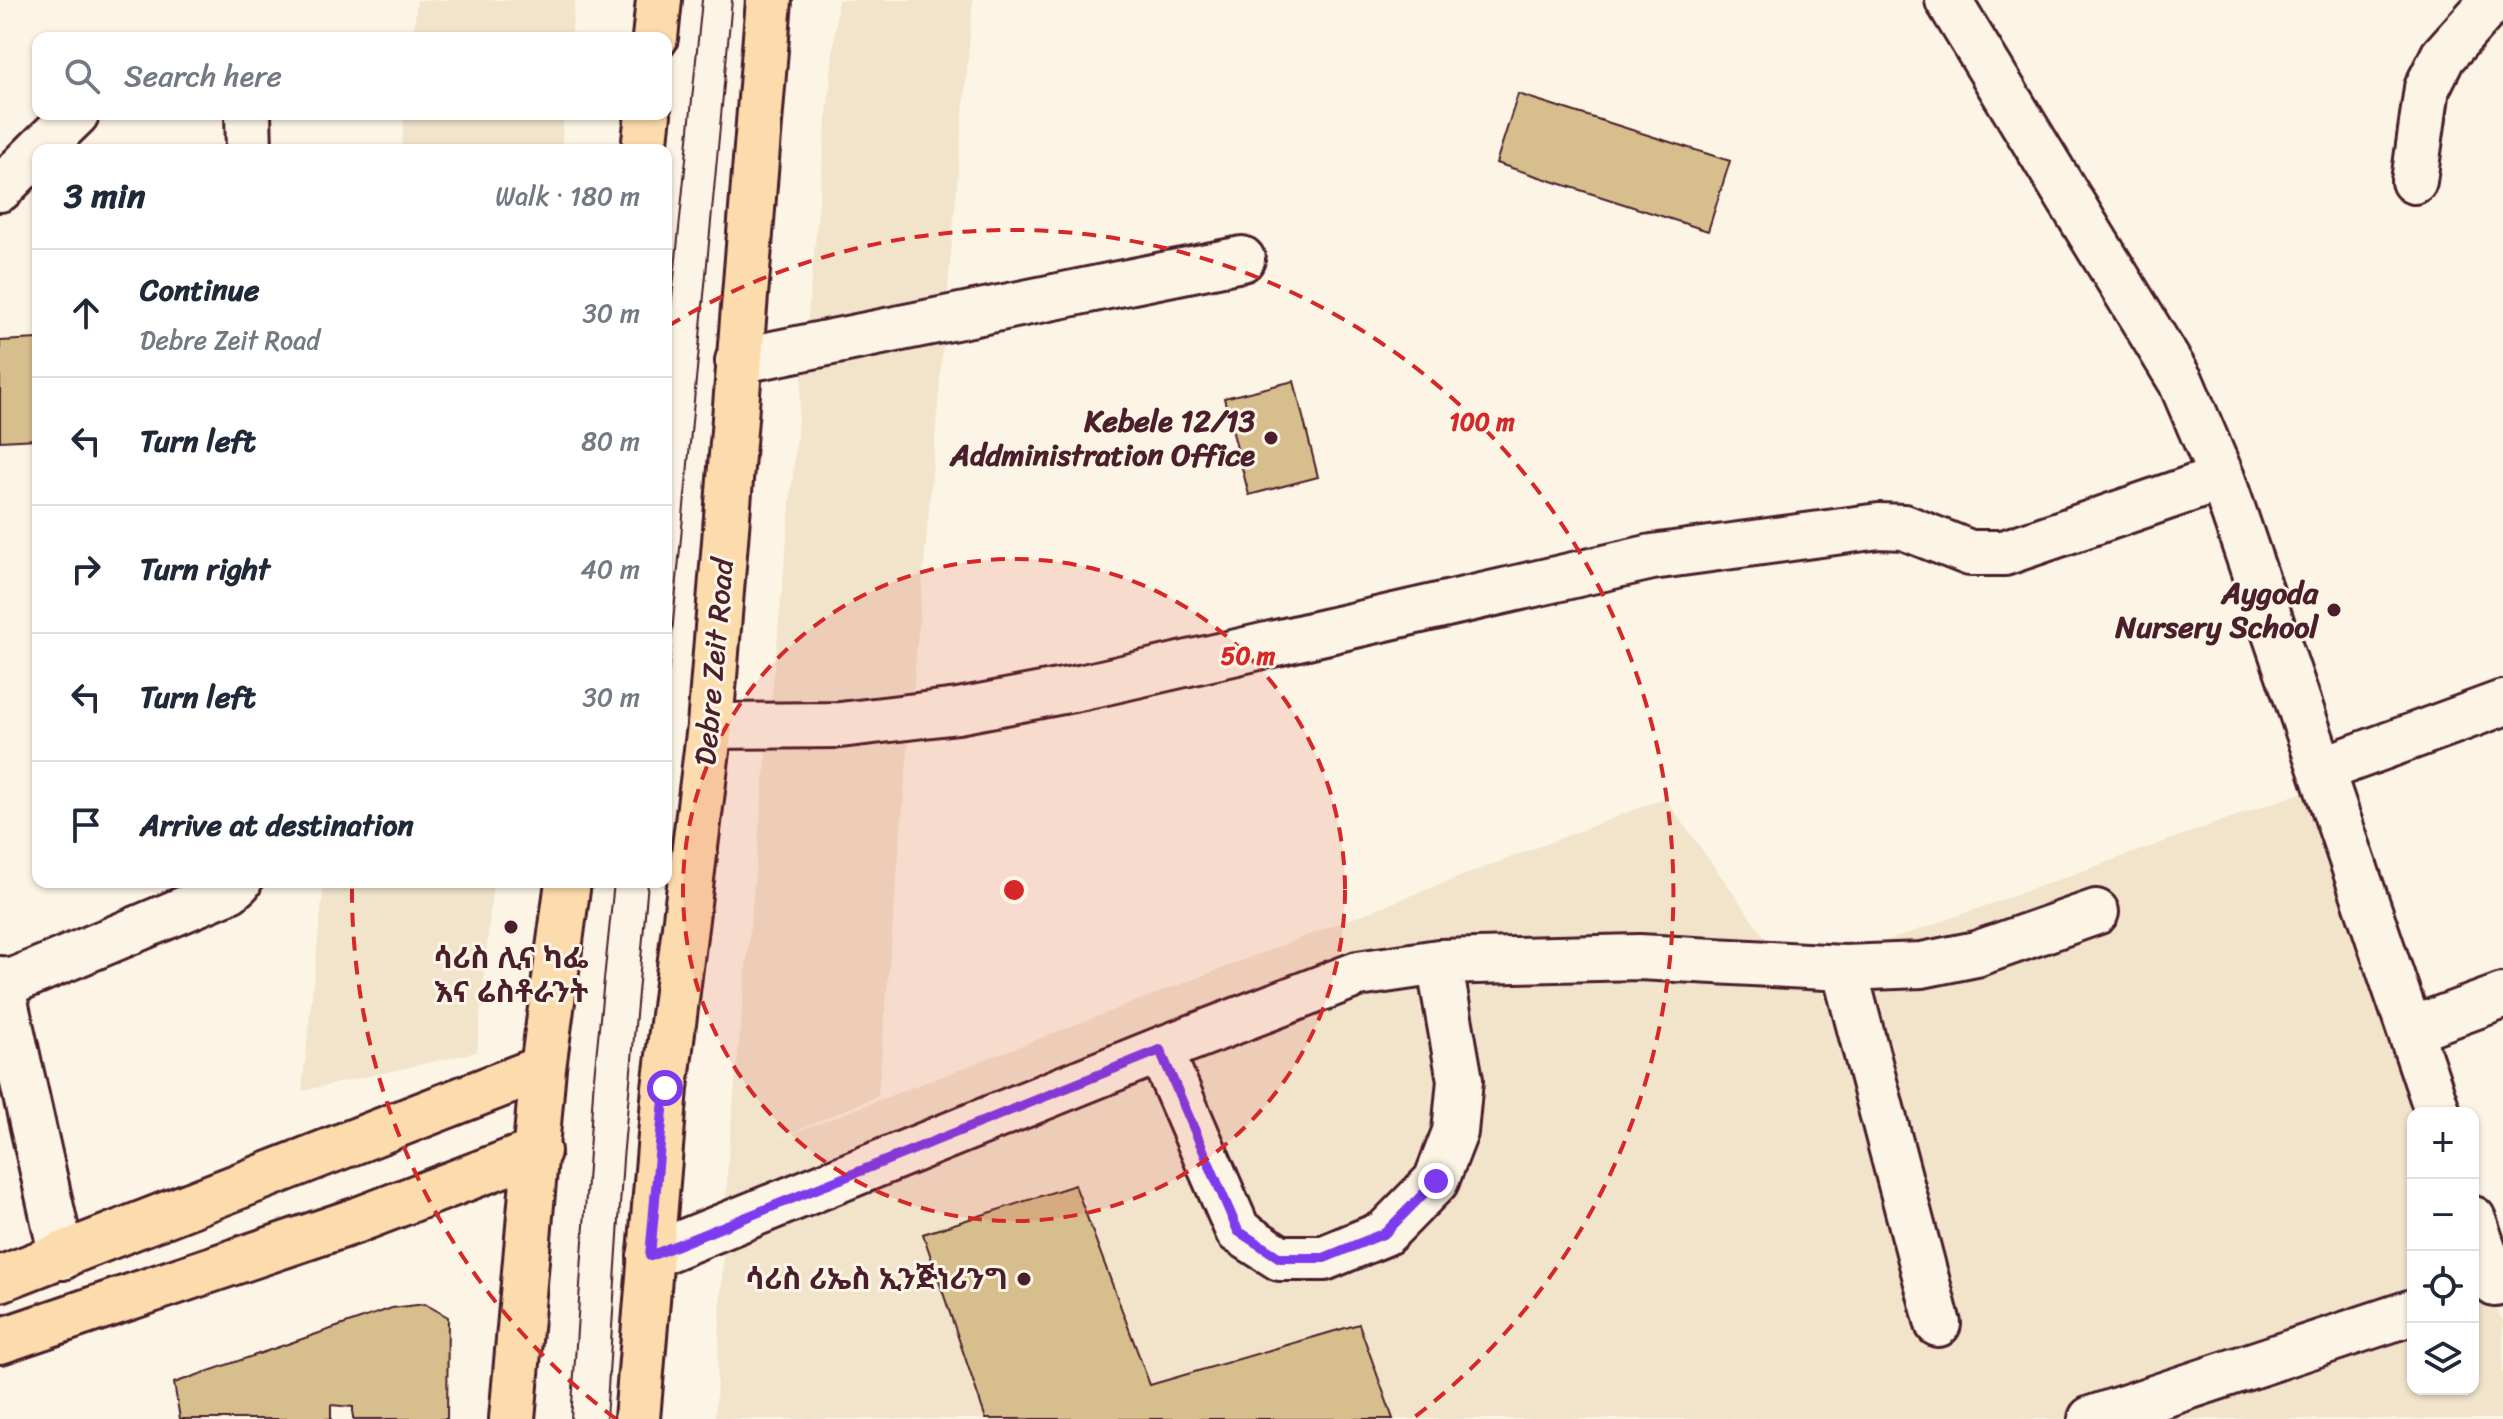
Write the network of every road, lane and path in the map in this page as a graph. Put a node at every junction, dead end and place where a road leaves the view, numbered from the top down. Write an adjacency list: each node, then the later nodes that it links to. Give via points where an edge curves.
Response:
1 (659, 0): 5 (main road)
2 (769, 0): 16 (main road, Debre Zeit Road)
3 (1948, 0): 17 (street, via 2181,382)
4 (2493, 0): 13 (street, via 2443,56 2427,88)
5 (656, 32)
6 (70, 120): 9 (street)
7 (248, 120): 10 (street)
8 (647, 120): 11 (main road)
9 (46, 144)
10 (249, 144)
11 (645, 144)
12 (32, 158): 14 (street)
13 (2414, 181)
14 (0, 189)
15 (1242, 259): 16 (street)
16 (738, 361): 19 (main road, Debre Zeit Road)
17 (2222, 478): 19 (street, via 2004,553 1970,553 1904,527 1818,534 1652,557 958,711 840,725); 20 (street)
18 (2503, 703): 20 (street)
19 (710, 726): 34 (main road, Debre Zeit Road)
20 (2323, 769): 28 (street)
21 (232, 888): 26 (street)
22 (567, 888): 30 (main road)
23 (2096, 912): 25 (street, via 1976,954 1922,965)
24 (1439, 962): 25 (street, via 1639,957); 29 (street, via 1358,974); 29 (street, via 1460,1080 1455,1132 1436,1181 1385,1233 1324,1258 1280,1258 1238,1231)
25 (1844, 968): 39 (street)
26 (1, 982): 35 (street)
27 (2503, 996): 28 (street)
28 (2410, 1030): 31 (street)
29 (1160, 1050): 34 (street)
30 (543, 1068): 32 (main road); 35 (main road)
31 (2436, 1107)
32 (538, 1151): 40 (main road, via 355,1221); 41 (main road)
33 (2479, 1243): 37 (street)
34 (650, 1256): 42 (main road, Debre Zeit Road)
35 (62, 1257): 36 (main road)
36 (0, 1279)
37 (2490, 1286)
38 (2407, 1314): 43 (street)
39 (1938, 1324)
40 (0, 1341)
41 (512, 1419)
42 (637, 1419)
43 (2091, 1419)

